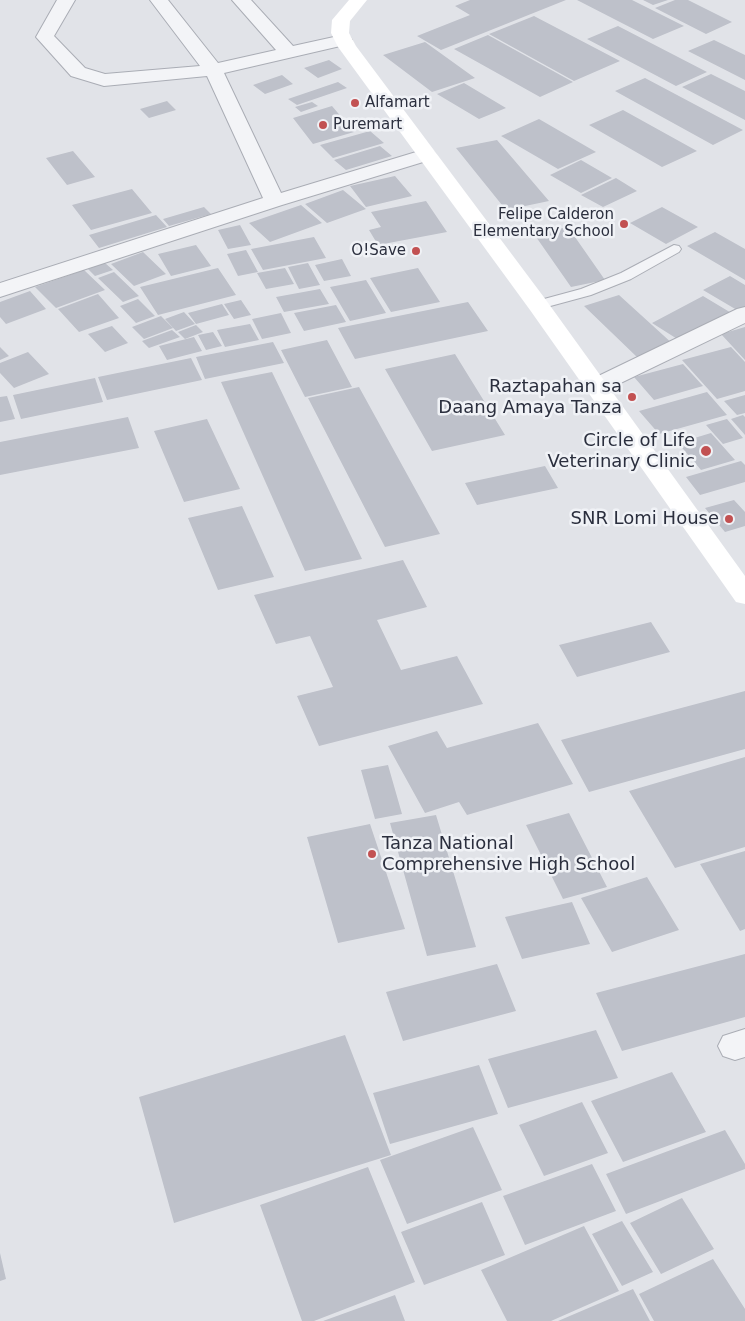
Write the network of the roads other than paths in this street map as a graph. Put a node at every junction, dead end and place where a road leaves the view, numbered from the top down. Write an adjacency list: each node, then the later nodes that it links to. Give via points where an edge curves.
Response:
1 (66, 0): 7 (street, via 45,37 78,72 104,80)
2 (159, 0): 7 (street)
3 (241, 0): 6 (street)
4 (358, 0): 5 (main road, via 341,20)
5 (343, 40): 6 (street); 8 (main road)
6 (288, 52): 7 (street)
7 (213, 70): 9 (street)
8 (426, 155): 9 (street); 12 (main road)
9 (275, 200): 11 (street)
10 (674, 249): 12 (lane, via 604,286)
11 (0, 290)
12 (538, 305): 14 (main road)
13 (745, 314): 14 (street)
14 (596, 386): 15 (main road)
15 (745, 595)

